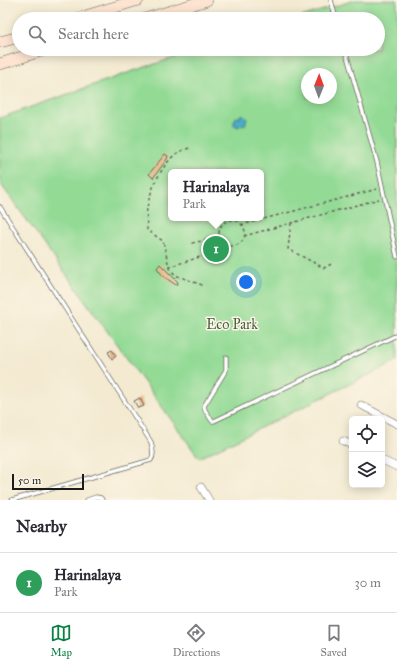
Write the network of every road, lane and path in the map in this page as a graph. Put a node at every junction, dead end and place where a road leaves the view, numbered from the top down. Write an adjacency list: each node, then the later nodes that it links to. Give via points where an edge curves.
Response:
1 (138, 0): 4 (street)
2 (207, 0): 5 (street)
3 (331, 0): 6 (lane)
4 (99, 12)
5 (168, 12)
6 (334, 12)
7 (12, 39): 8 (street)
8 (0, 42)
9 (25, 56): 11 (street)
10 (347, 56): 13 (lane)
11 (0, 64)
12 (189, 148): 26 (path, via 178,153 169,162 151,191 147,208 147,230 163,241)
13 (382, 188): 14 (lane); 16 (path)
14 (384, 198): 18 (path); 24 (lane)
15 (0, 207): 37 (lane, via 151,442 153,451 151,460)
16 (264, 219)
17 (256, 221): 19 (path)
18 (291, 223): 20 (path); 25 (path, via 288,249 324,268)
19 (241, 225): 20 (path); 21 (path, via 236,221 227,222 220,228)
20 (244, 236): 23 (path, via 239,244)
21 (220, 237): 22 (path); 23 (path)
22 (192, 243)
23 (225, 244): 26 (path, via 215,252)
24 (397, 257)
25 (333, 263)
26 (169, 267): 27 (path, via 175,275)
27 (202, 286)
28 (397, 336): 29 (lane, via 212,421 204,406 226,370)
29 (226, 357)
30 (361, 405): 31 (street)
31 (397, 424)
32 (343, 441): 33 (street)
33 (349, 444)
34 (385, 461): 35 (street)
35 (397, 467)
36 (201, 487): 40 (street)
37 (12, 500)
38 (87, 500): 39 (lane, via 96,497)
39 (102, 500)
40 (209, 500)

